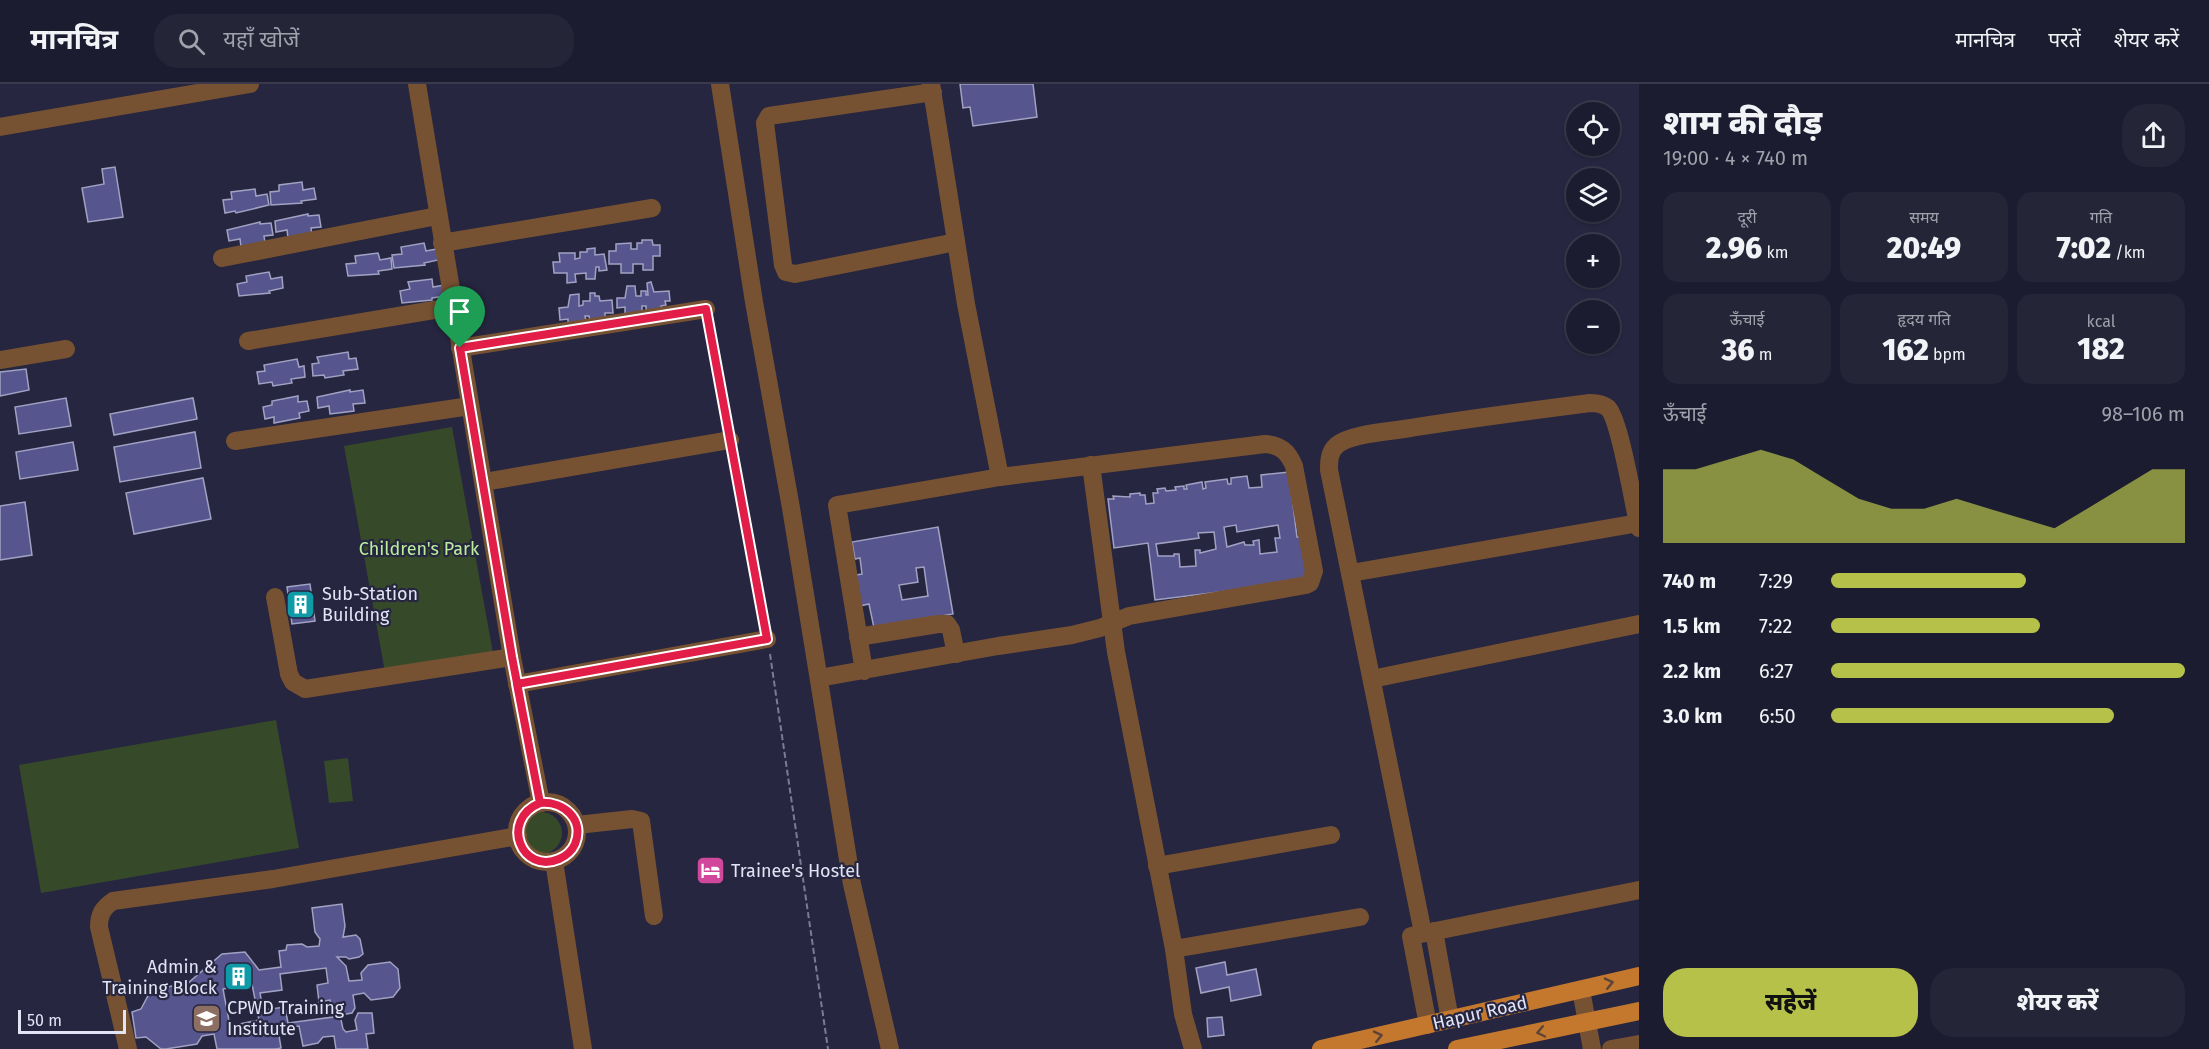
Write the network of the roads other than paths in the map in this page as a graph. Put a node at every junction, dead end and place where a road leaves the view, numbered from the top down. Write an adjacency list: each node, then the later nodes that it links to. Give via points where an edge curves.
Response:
1 (250, 84): 5 (street)
2 (417, 84): 7 (street)
3 (720, 84): 33 (street)
4 (932, 88): 8 (street); 8 (street, via 769,116 765,123 783,265 786,272 795,274)
5 (0, 127)
6 (652, 208): 9 (street)
7 (437, 216): 9 (street); 10 (street)
8 (956, 242): 21 (street)
9 (442, 243): 11 (street)
10 (222, 258)
11 (452, 307): 13 (street); 14 (street)
12 (706, 309): 14 (street)
13 (248, 341)
14 (460, 348): 17 (street)
15 (66, 349): 16 (street)
16 (0, 360)
17 (470, 406): 19 (street); 22 (street)
18 (730, 440): 22 (street)
19 (235, 441)
20 (1091, 465): 21 (street); 26 (street); 26 (street, via 1265,444 1281,447 1294,466 1314,571 1306,585)
21 (1000, 477): 28 (street, via 837,505)
22 (484, 482): 31 (street)
23 (1638, 526): 24 (street); 24 (street, via 1617,426 1608,408 1600,404 1364,435 1339,443 1329,457)
24 (1351, 573): 34 (street)
25 (275, 597): 31 (street, via 289,674 293,682 305,689)
26 (1113, 621): 30 (street, via 1072,635); 41 (street)
27 (1639, 624): 34 (street)
28 (858, 637): 30 (street, via 947,624); 32 (street)
29 (767, 639): 35 (street)
30 (956, 654): 32 (street)
31 (512, 657): 35 (street)
32 (864, 671): 33 (street)
33 (819, 678): 56 (street, via 852,884)
34 (1372, 679): 45 (street)
35 (517, 684): 36 (street)
36 (540, 803): 37 (street, via 550,802 567,809); 39 (street, via 525,812)
37 (577, 825): 40 (street, via 578,835 570,852); 43 (street, via 641,821)
38 (1331, 835): 41 (street)
39 (518, 836): 40 (street, via 521,847 535,860); 54 (street, via 273,879 113,901 103,910 99,927)
40 (554, 861): 55 (street)
41 (1157, 866): 46 (street)
42 (1639, 890): 45 (street)
43 (654, 916)
44 (1360, 917): 46 (street)
45 (1428, 932): 50 (street); 52 (street, via 1412,936)
46 (1174, 949): 57 (street, via 1183,1014)
47 (1639, 976): 48 (main road, Hapur Road, one-way to 47)
48 (1581, 990): 50 (main road, Hapur Road); 51 (street)
49 (1639, 1011): 51 (main road, Hapur Road)
50 (1450, 1020): 52 (main road, Hapur Road)
51 (1588, 1022): 59 (main road, Hapur Road, one-way to 59); 60 (street)
52 (1428, 1024): 58 (main road, Hapur Road, one-way to 52)
53 (1639, 1044): 61 (street)
54 (128, 1049)
55 (583, 1049)
56 (890, 1049)
57 (1193, 1049)
58 (1321, 1049)
59 (1457, 1049)
60 (1592, 1049)
61 (1611, 1049)

